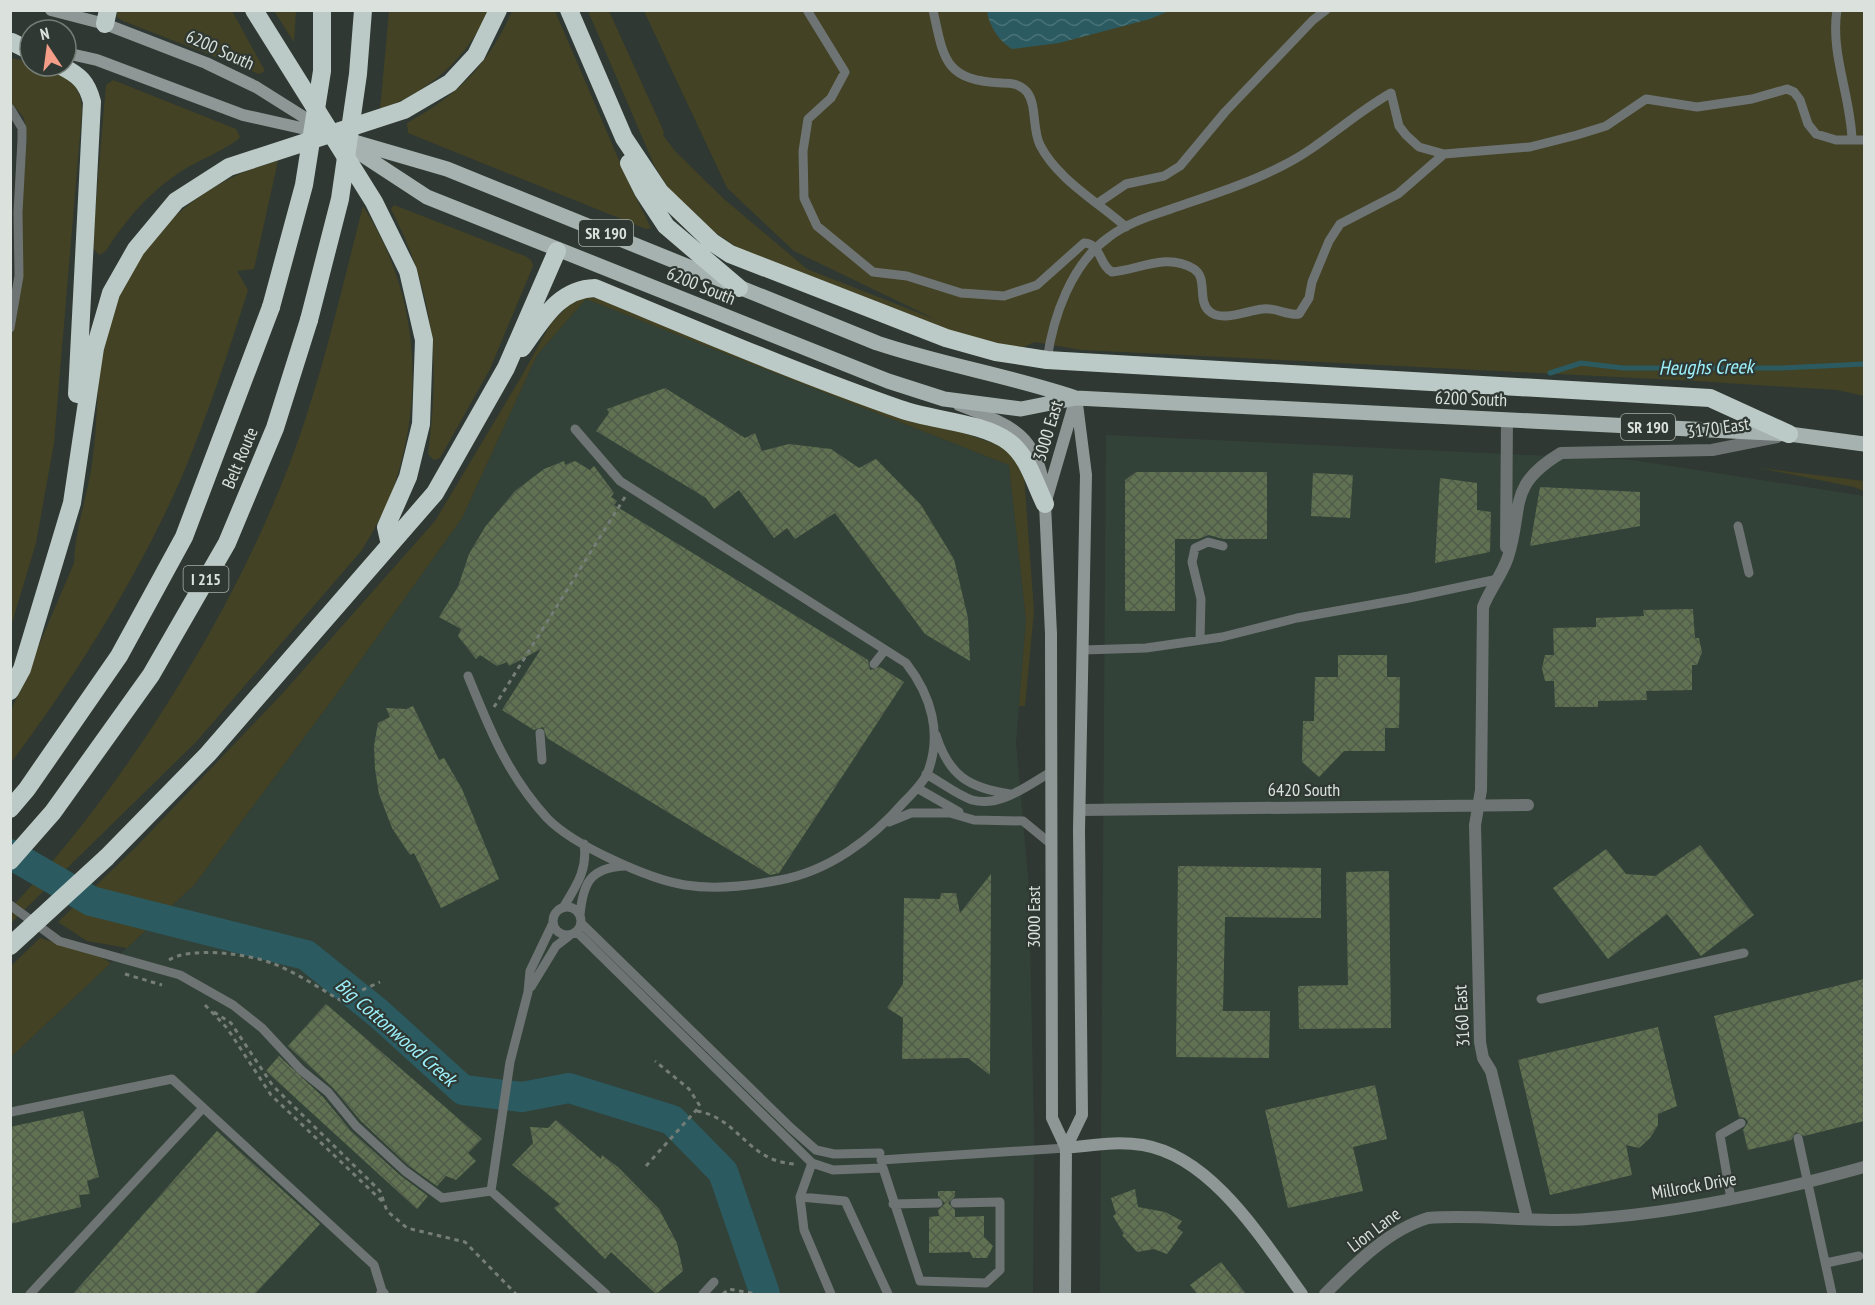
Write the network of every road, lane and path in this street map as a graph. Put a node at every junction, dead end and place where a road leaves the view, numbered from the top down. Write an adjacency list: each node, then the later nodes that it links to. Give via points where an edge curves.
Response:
1 (51, 10): 11 (main road, 6200 South)
2 (254, 10): 15 (highway)
3 (322, 10): 59 (highway, Belt Route / I 215, bridge, via 322,71 304,185 271,307 184,537 119,656)
4 (363, 10): 65 (highway, Belt Route / I 215, bridge, via 340,199 309,320 275,428 227,543 151,675 53,812)
5 (498, 10): 15 (highway, via 476,55 450,83 404,110)
6 (569, 10): 16 (highway)
7 (807, 10): 22 (lane, via 845,72 831,98 808,119 803,152 804,198 817,226 862,263 873,272 907,276 961,293 1004,296 1037,285 1084,243)
8 (933, 10): 20 (lane, via 940,44 950,65 971,80 1019,85 1028,93 1040,145 1063,174)
9 (1326, 10): 20 (lane, via 1239,96 1180,166 1164,176 1126,184)
10 (1838, 10): 17 (lane, via 1834,29)
11 (106, 17): 15 (main road, 6200 South / SR 190, via 256,87)
12 (78, 56): 15 (main road, 6200 South / SR 190, via 243,115)
13 (78, 74): 35 (highway, via 89,88 92,102)
14 (10, 108): 25 (lane, via 22,128 22,140 19,276)
15 (331, 135): 23 (main road, 6200 South / SR 190, via 427,197); 24 (main road, 6200 South / SR 190, via 447,169); 35 (highway, via 229,167 176,201 136,249 111,293 95,348); 38 (highway, via 374,202 408,271 424,340 421,424 408,477 386,527)
16 (624, 138): 24 (highway, via 642,191 666,226); 26 (highway, via 678,213 730,254 946,338 996,352)
17 (1852, 140): 18 (lane); 19 (lane, via 1836,141 1816,134 1808,124 1800,99 1787,89 1697,107 1646,99 1606,126 1577,135 1530,147)
18 (1864, 140)
19 (1444, 154): 21 (lane, via 1419,147 1406,135 1399,126 1391,93 1283,166); 22 (lane, via 1398,194 1340,224 1299,314 1272,308 1225,316 1215,314 1204,304 1199,274 1193,268 1148,262 1112,272 1106,269)
20 (1098, 203): 21 (lane)
21 (1126, 227): 22 (lane)
22 (1097, 248): 26 (lane, via 1065,295 1051,332)
23 (557, 250): 27 (highway); 29 (main road, 6200 South / SR 190, via 852,368)
24 (740, 288): 28 (main road, 6200 South / SR 190, via 912,354 1021,379)
25 (10, 328)
26 (1047, 360): 32 (highway, via 1710,398)
27 (506, 368): 36 (highway, via 567,294 595,288 740,349 903,410 997,435 1023,456); 38 (highway, via 435,493)
28 (1076, 398): 29 (main road, 6200 South / SR 190, via 1022,410); 30 (main road, 6200 South / SR 190); 36 (main road, 3000 East); 45 (main road, 3000 East, via 1086,475)
29 (944, 399): 36 (main road, via 1005,424 1025,438 1039,460)
30 (1507, 419): 32 (main road, 6200 South / SR 190); 40 (street, 3170 East)
31 (575, 429): 34 (lane, via 620,481)
32 (1789, 434): 33 (main road, 6200 South / SR 190); 40 (street, 3170 East, via 1712,450 1561,453 1541,465 1522,489)
33 (1864, 444)
34 (631, 488): 44 (lane); 49 (path)
35 (72, 502): 48 (highway, via 22,669)
36 (1045, 504): 53 (main road, 3000 East, via 1051,634)
37 (1738, 526): 41 (lane)
38 (390, 545): 71 (highway, bridge, via 208,754)
39 (1223, 546): 43 (lane, via 1208,542 1195,548 1192,562 1201,599)
40 (1507, 560): 42 (street, 3170 East)
41 (1749, 573)
42 (1498, 579): 43 (lane); 58 (street, 3170 East, via 1483,607)
43 (1200, 640): 45 (lane, via 1146,648)
44 (885, 650): 46 (lane); 50 (lane, via 906,663 920,681 930,702)
45 (1083, 650): 60 (main road, 3000 East)
46 (874, 664)
47 (468, 676): 49 (lane)
48 (10, 691)
49 (486, 720): 63 (lane, via 511,772 549,819)
50 (934, 726): 54 (lane); 56 (lane, via 941,750 958,775 982,790)
51 (540, 733): 52 (lane)
52 (542, 760)
53 (1051, 772): 56 (lane); 64 (main road, 3000 East)
54 (926, 774): 55 (lane); 56 (lane, via 972,800 992,802)
55 (917, 788): 61 (lane); 62 (lane)
56 (1013, 794)
57 (1528, 805): 58 (street, 6420 South)
58 (1478, 806): 60 (street, 6420 South); 97 (street, 3160 East, via 1475,825 1480,1042 1491,1071)
59 (10, 809)
60 (1080, 810): 83 (main road, 3000 East, via 1082,1115)
61 (974, 820): 62 (lane, via 950,813 911,813); 64 (lane, via 1023,821)
62 (884, 825): 66 (lane, via 841,857 782,880 732,887 684,885)
63 (584, 844): 66 (lane, via 600,855); 68 (lane, via 584,871)
64 (1051, 844): 83 (main road, 3000 East, via 1052,1118)
65 (10, 861)
66 (630, 866): 70 (lane, via 605,867 592,875 581,900)
67 (10, 906): 73 (lane, via 59,941)
68 (563, 908): 69 (lane, via 555,913); 70 (lane, via 573,908)
69 (553, 923): 70 (lane, via 560,934); 75 (lane, via 530,971)
70 (577, 927): 75 (lane, via 549,955); 84 (lane, via 816,1150); 85 (lane)
71 (10, 946)
72 (1744, 953): 76 (lane)
73 (157, 968): 74 (path, via 179,954 218,953 273,963 340,1000); 90 (lane, via 180,975 218,996 262,1028 301,1070 328,1092 356,1126 405,1171 442,1198)
74 (380, 982)
75 (528, 992): 90 (lane, via 510,1062)
76 (1541, 999)
77 (655, 1061): 79 (path, via 689,1089 699,1101)
78 (203, 1108): 80 (lane, via 172,1079); 101 (lane); 102 (lane, via 374,1265)
79 (697, 1111): 86 (path, via 726,1121 751,1148 780,1163); 87 (path)
80 (11, 1112)
81 (1741, 1123): 92 (lane, via 1720,1135)
82 (1798, 1138): 89 (lane)
83 (1065, 1148): 84 (lane); 110 (main road, 3000 East); 111 (main road, via 1116,1143 1144,1145 1170,1154 1211,1179)
84 (881, 1160): 85 (lane, via 833,1170); 96 (lane)
85 (813, 1163): 91 (lane)
86 (796, 1164)
87 (646, 1166)
88 (1864, 1167): 89 (street, Millrock Drive)
89 (1809, 1180): 92 (street, Millrock Drive); 99 (lane)
90 (491, 1191): 104 (lane)
91 (800, 1197): 108 (lane, via 804,1230); 109 (lane, via 845,1201)
92 (1731, 1199): 97 (street, Millrock Drive, via 1586,1220)
93 (384, 1203): 93 (path, via 380,1191 273,1086 231,1023 212,1011 271,1095); 103 (path, via 387,1211 407,1228 465,1242)
94 (938, 1203): 96 (lane)
95 (955, 1203): 96 (lane, via 1000,1202 1002,1260 1000,1270 986,1283 920,1281)
96 (893, 1204)
97 (1527, 1218): 112 (street, Lion Lane, via 1450,1216 1408,1224)
98 (1859, 1256): 99 (lane)
99 (1826, 1263): 113 (lane)
100 (714, 1282): 105 (lane)
101 (30, 1294)
102 (383, 1294)
103 (516, 1294)
104 (606, 1294)
105 (703, 1294)
106 (723, 1294): 107 (path, via 729,1289)
107 (756, 1294)
108 (831, 1294)
109 (888, 1294)
110 (1065, 1294)
111 (1302, 1294)
112 (1325, 1294)
113 (1832, 1294)

